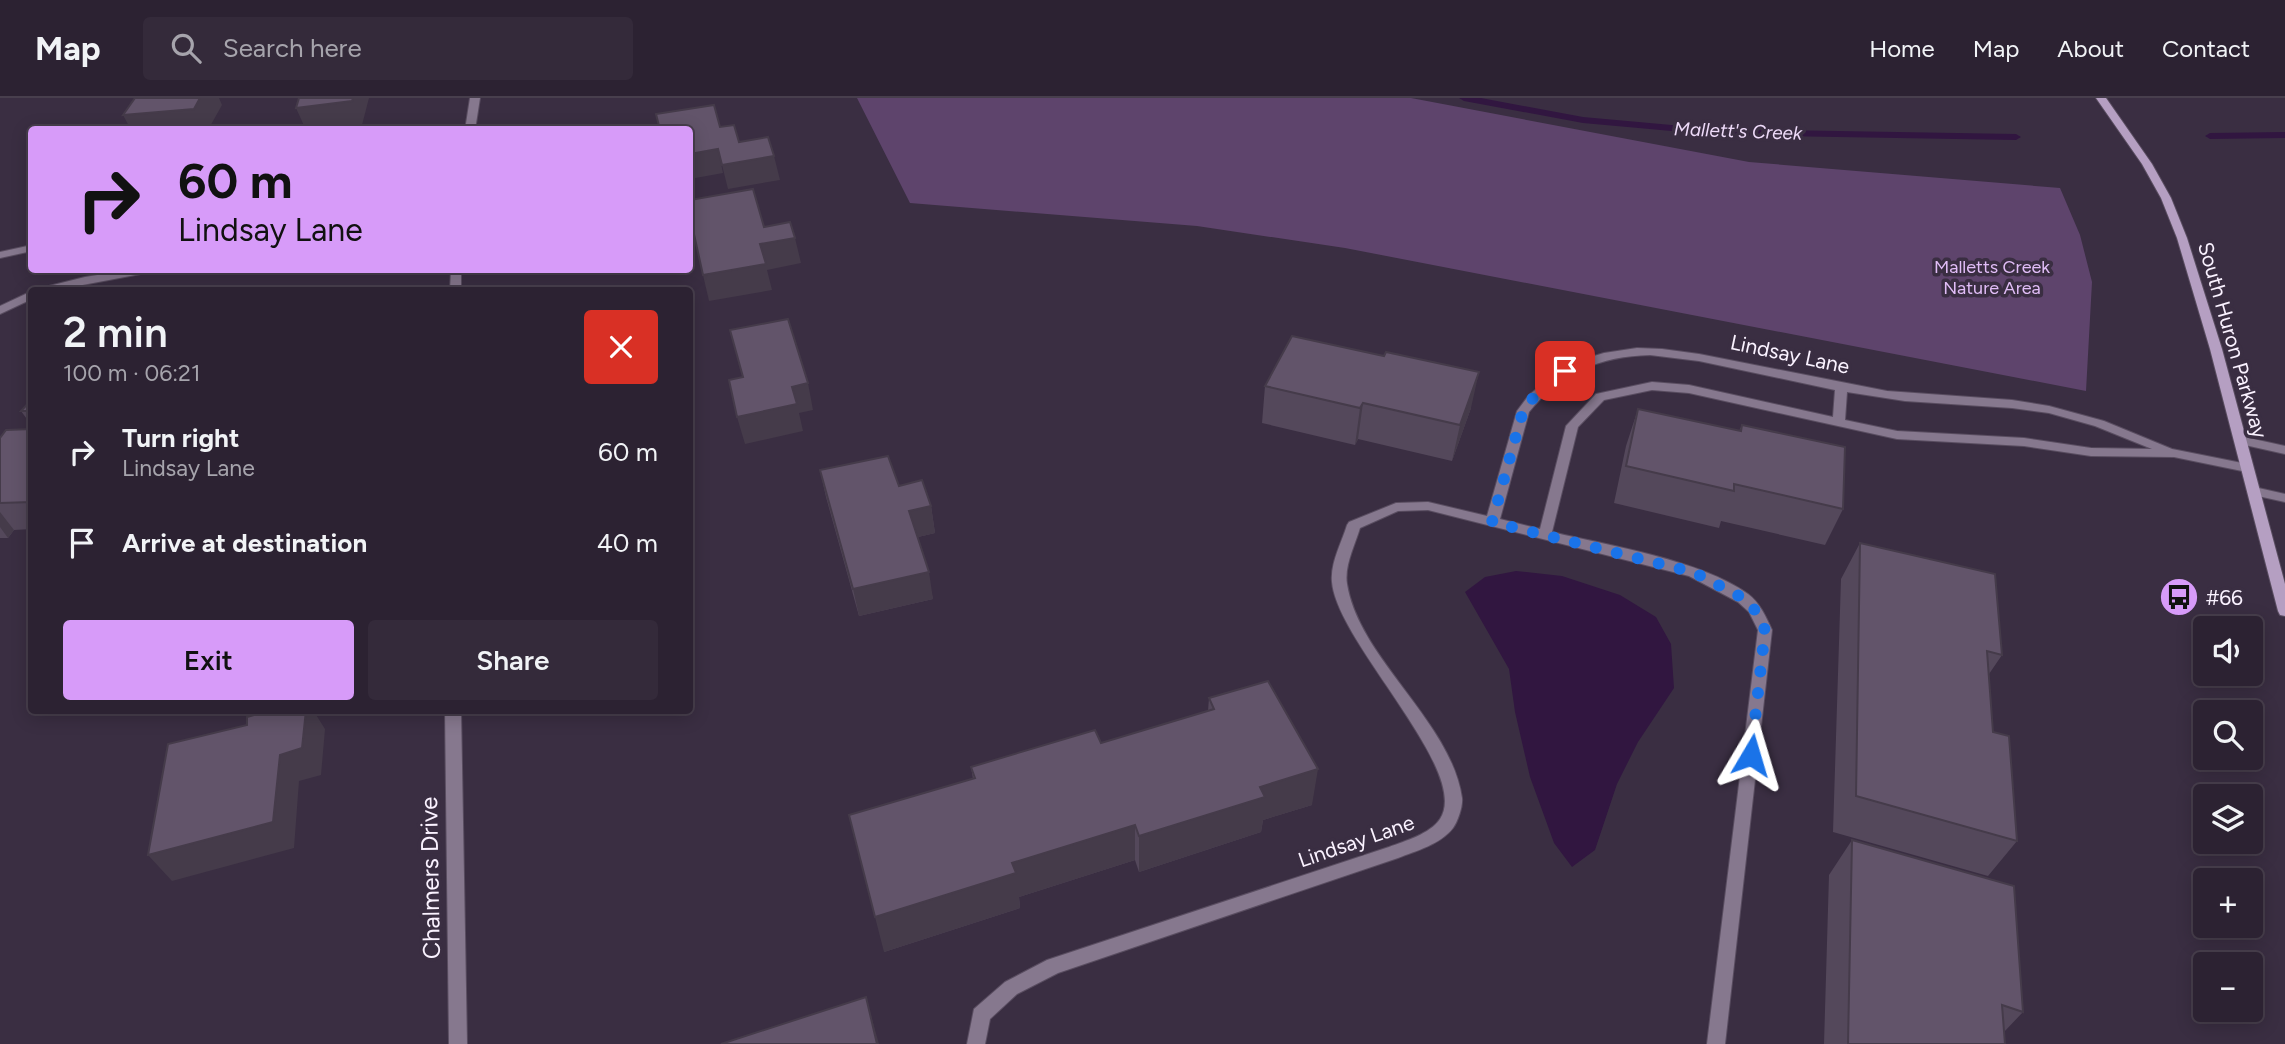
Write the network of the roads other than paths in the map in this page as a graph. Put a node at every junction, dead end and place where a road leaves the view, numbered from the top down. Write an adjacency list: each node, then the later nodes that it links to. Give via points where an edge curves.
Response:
1 (475, 98): 3 (street)
2 (2101, 98): 12 (main road, South Huron Parkway, via 2166,198 2182,238)
3 (471, 126)
4 (28, 249): 5 (street)
5 (0, 255)
6 (131, 273): 7 (street)
7 (60, 287)
8 (28, 296): 9 (street)
9 (0, 311)
10 (1841, 386): 11 (street); 14 (street, Lindsay Lane, via 1888,396 2042,409 2095,419); 18 (street, Lindsay Lane, via 1660,352 1597,359 1565,371 1541,388 1523,411)
11 (1839, 422): 14 (street, Lindsay Lane, via 1897,435 2024,442 2091,452); 19 (street, Lindsay Lane, via 1689,388 1653,386 1600,397 1572,426)
12 (2240, 440): 13 (street); 15 (main road, South Huron Parkway)
13 (2285, 450)
14 (2174, 453): 15 (street, Lindsay Lane)
15 (2247, 468): 16 (main road, South Huron Parkway)
16 (2254, 491): 17 (street); 20 (main road, South Huron Parkway)
17 (2285, 498)
18 (1492, 522): 19 (street, Lindsay Lane); 23 (street, Lindsay Lane, via 1427,506 1396,507 1372,515 1354,525 1339,583 1353,624 1447,768 1457,796 1450,821 1427,840 1392,853 1053,966 1011,988 981,1015)
19 (1545, 534): 24 (street, Lindsay Lane, via 1693,572 1743,598 1765,630)
20 (2285, 611)
21 (453, 714): 22 (street, Chalmers Drive)
22 (458, 1044)
23 (976, 1044)
24 (1716, 1044)

